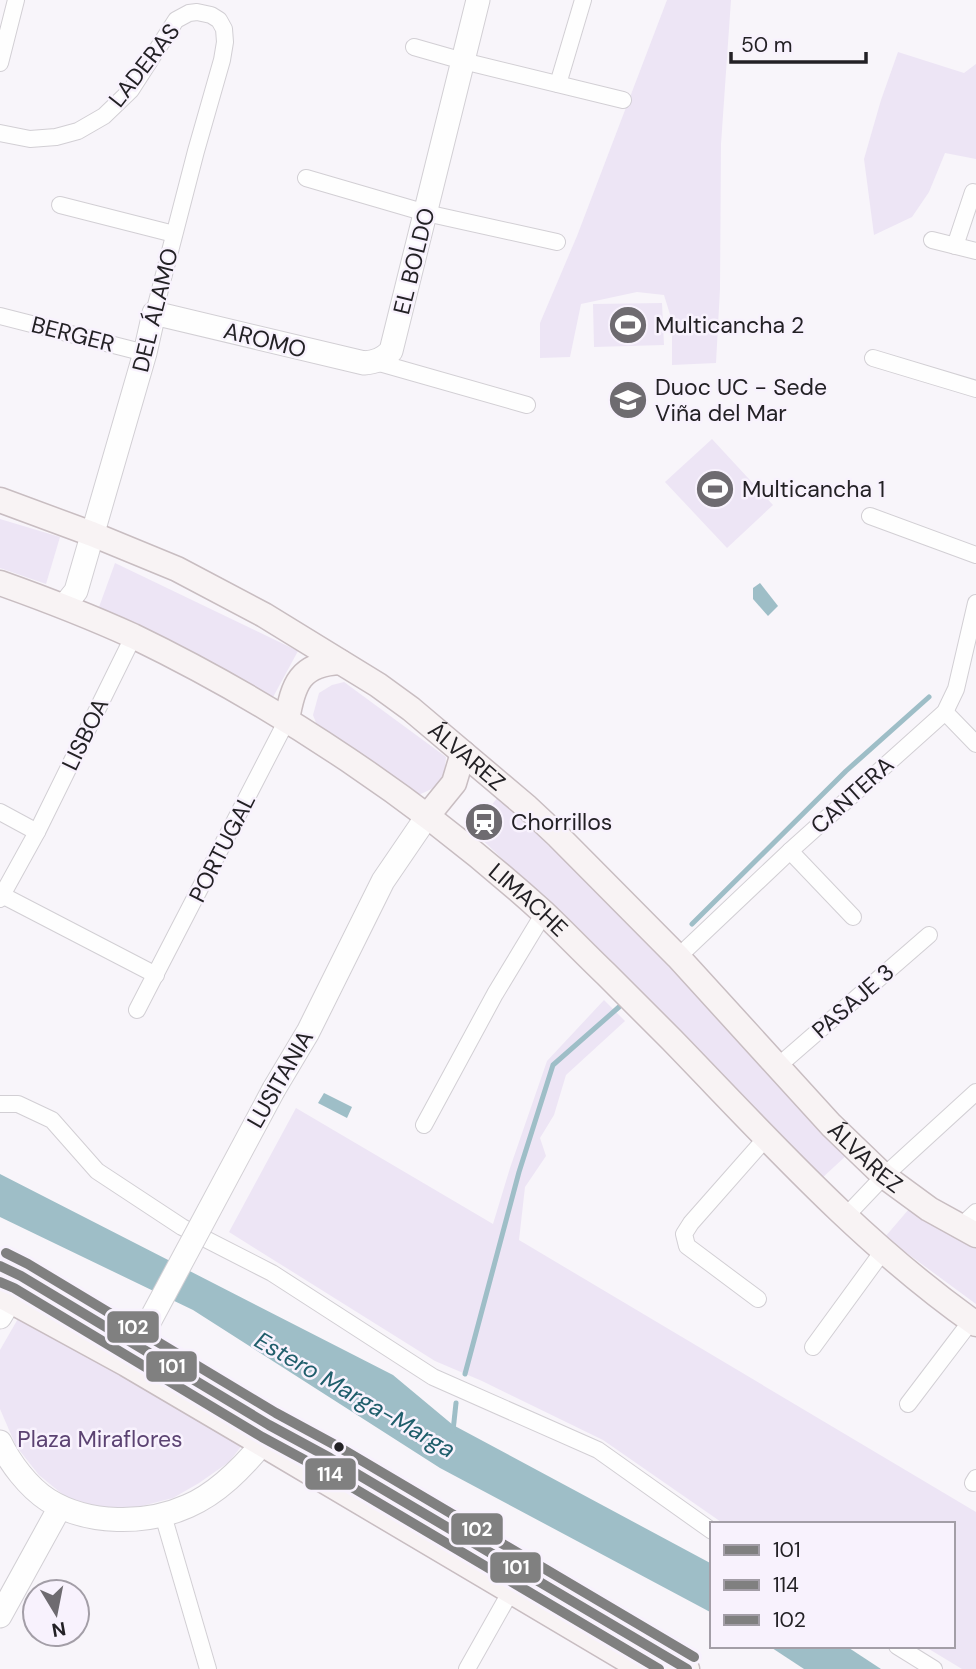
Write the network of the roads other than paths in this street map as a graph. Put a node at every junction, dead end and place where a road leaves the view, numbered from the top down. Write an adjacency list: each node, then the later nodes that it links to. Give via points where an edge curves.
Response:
1 (16, 0): 7 (street)
2 (478, 0): 6 (street, EL BOLDO)
3 (583, 0): 8 (street)
4 (211, 7): 10 (street, LADERAS, via 176,20 131,90 104,116 56,137 30,139); 15 (street, DEL ÁLAMO, via 224,29 225,42)
5 (414, 47): 6 (street)
6 (463, 61): 8 (street); 14 (street, EL BOLDO)
7 (0, 64)
8 (558, 84): 9 (street)
9 (623, 100)
10 (0, 133)
11 (306, 178): 14 (street)
12 (973, 192): 18 (street)
13 (60, 205): 15 (street)
14 (426, 213): 17 (street); 24 (street, EL BOLDO, via 391,351)
15 (174, 234): 20 (street, DEL ÁLAMO)
16 (932, 240): 18 (street)
17 (557, 242)
18 (955, 246): 19 (street)
19 (976, 251)
20 (154, 313): 22 (street, DEL ÁLAMO); 24 (street, AROMO, via 351,361)
21 (0, 316): 22 (street, BERGER)
22 (145, 353): 29 (street, DEL ÁLAMO)
23 (873, 358): 25 (street)
24 (376, 362): 26 (street)
25 (976, 389)
26 (527, 405)
27 (0, 500): 29 (main road, ÁLVAREZ)
28 (870, 516): 30 (street)
29 (92, 534): 33 (street, DEL ÁLAMO, via 76,591); 35 (main road, ÁLVAREZ, via 177,569)
30 (976, 555)
31 (0, 583): 33 (main road, LIMACHE)
32 (976, 603): 36 (street, CANTERA, via 956,689)
33 (64, 606): 34 (main road, LIMACHE)
34 (133, 637): 37 (main road, LIMACHE); 42 (street, LISBOA)
35 (340, 662): 37 (main road, via 314,666 301,677 291,696); 39 (main road, ÁLVAREZ, via 411,709)
36 (945, 712): 38 (street); 43 (street, CANTERA)
37 (287, 720): 41 (main road, LIMACHE); 49 (street, PORTUGAL)
38 (976, 744)
39 (463, 753): 41 (main road, via 454,783); 48 (main road, ÁLVAREZ, via 558,836)
40 (0, 812): 42 (street)
41 (428, 815): 45 (main road, LIMACHE); 65 (street, LUSITANIA, bridge, via 383,881 308,1032)
42 (37, 832): 44 (street, LISBOA)
43 (790, 851): 46 (street); 48 (street, CANTERA)
44 (1, 896): 49 (street)
45 (544, 914): 54 (street); 55 (main road, LIMACHE)
46 (853, 917)
47 (929, 935): 51 (street, PASAJE 3)
48 (678, 957): 51 (main road, ÁLVAREZ)
49 (156, 975): 50 (street, PORTUGAL)
50 (137, 1010)
51 (778, 1067): 56 (main road, ÁLVAREZ)
52 (976, 1092): 56 (street)
53 (0, 1104): 72 (street, via 18,1104 52,1120 97,1171 182,1227 272,1273 433,1377 598,1450)
54 (424, 1125)
55 (766, 1138): 57 (main road, LIMACHE); 61 (street, via 684,1234 687,1246)
56 (884, 1176): 57 (street); 58 (main road, ÁLVAREZ, via 929,1209)
57 (845, 1217): 59 (main road, LIMACHE)
58 (971, 1224)
59 (883, 1251): 63 (main road, LIMACHE); 66 (street)
60 (0, 1266): 64 (main road)
61 (758, 1299)
62 (3, 1304): 64 (main road, via 30,1300); 65 (main road)
63 (974, 1322): 67 (street)
64 (100, 1325): 65 (main road)
65 (136, 1346): 68 (main road)
66 (813, 1347)
67 (908, 1404)
68 (267, 1435): 71 (street, via 242,1468 215,1489 190,1506); 73 (main road); 79 (main road, via 330,1458)
69 (0, 1442): 70 (street, via 24,1478)
70 (60, 1507): 71 (street, via 111,1519); 74 (street)
71 (163, 1515): 76 (street)
72 (710, 1530)
73 (511, 1591): 77 (street); 78 (main road)
74 (0, 1616)
75 (900, 1648): 80 (street)
76 (208, 1669)
77 (467, 1669)
78 (642, 1669)
79 (687, 1669)
80 (934, 1669)

